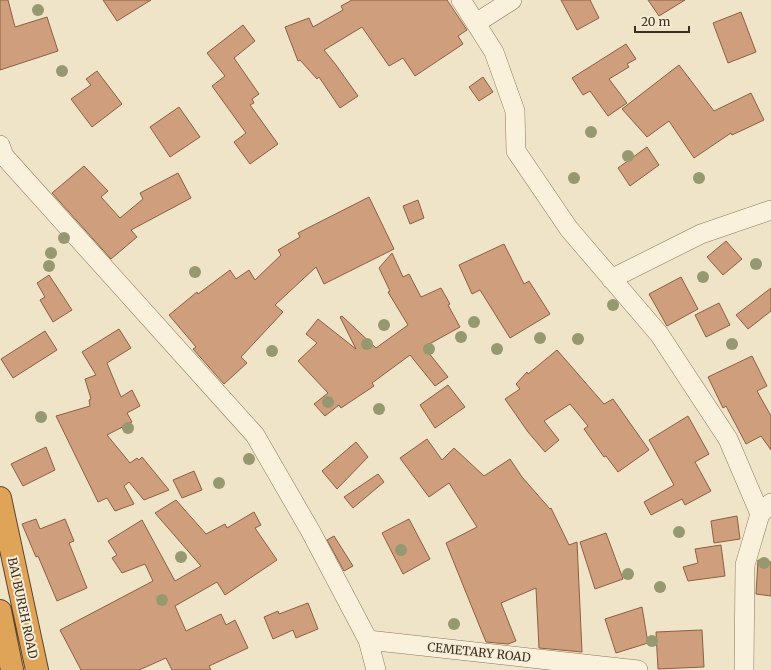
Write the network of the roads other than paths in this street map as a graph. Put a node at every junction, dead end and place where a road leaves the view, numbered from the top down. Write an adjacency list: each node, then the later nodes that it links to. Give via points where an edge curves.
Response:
1 (461, 0): 3 (street)
2 (512, 0): 3 (street)
3 (476, 23): 6 (street, via 494,52 514,111 516,151 569,229)
4 (0, 145): 10 (street, via 4,156 255,435 311,532)
5 (771, 210): 6 (street, via 701,234)
6 (611, 279): 8 (street, via 659,334 728,439)
7 (0, 498): 12 (highway, BAI BUREH ROAD)
8 (766, 508): 15 (street, via 745,565)
9 (0, 611): 11 (highway, BAI BUREH ROAD)
10 (368, 640): 13 (street); 14 (street, CEMETARY ROAD)
11 (12, 670)
12 (37, 670)
13 (376, 670)
14 (638, 670)
15 (744, 670)

